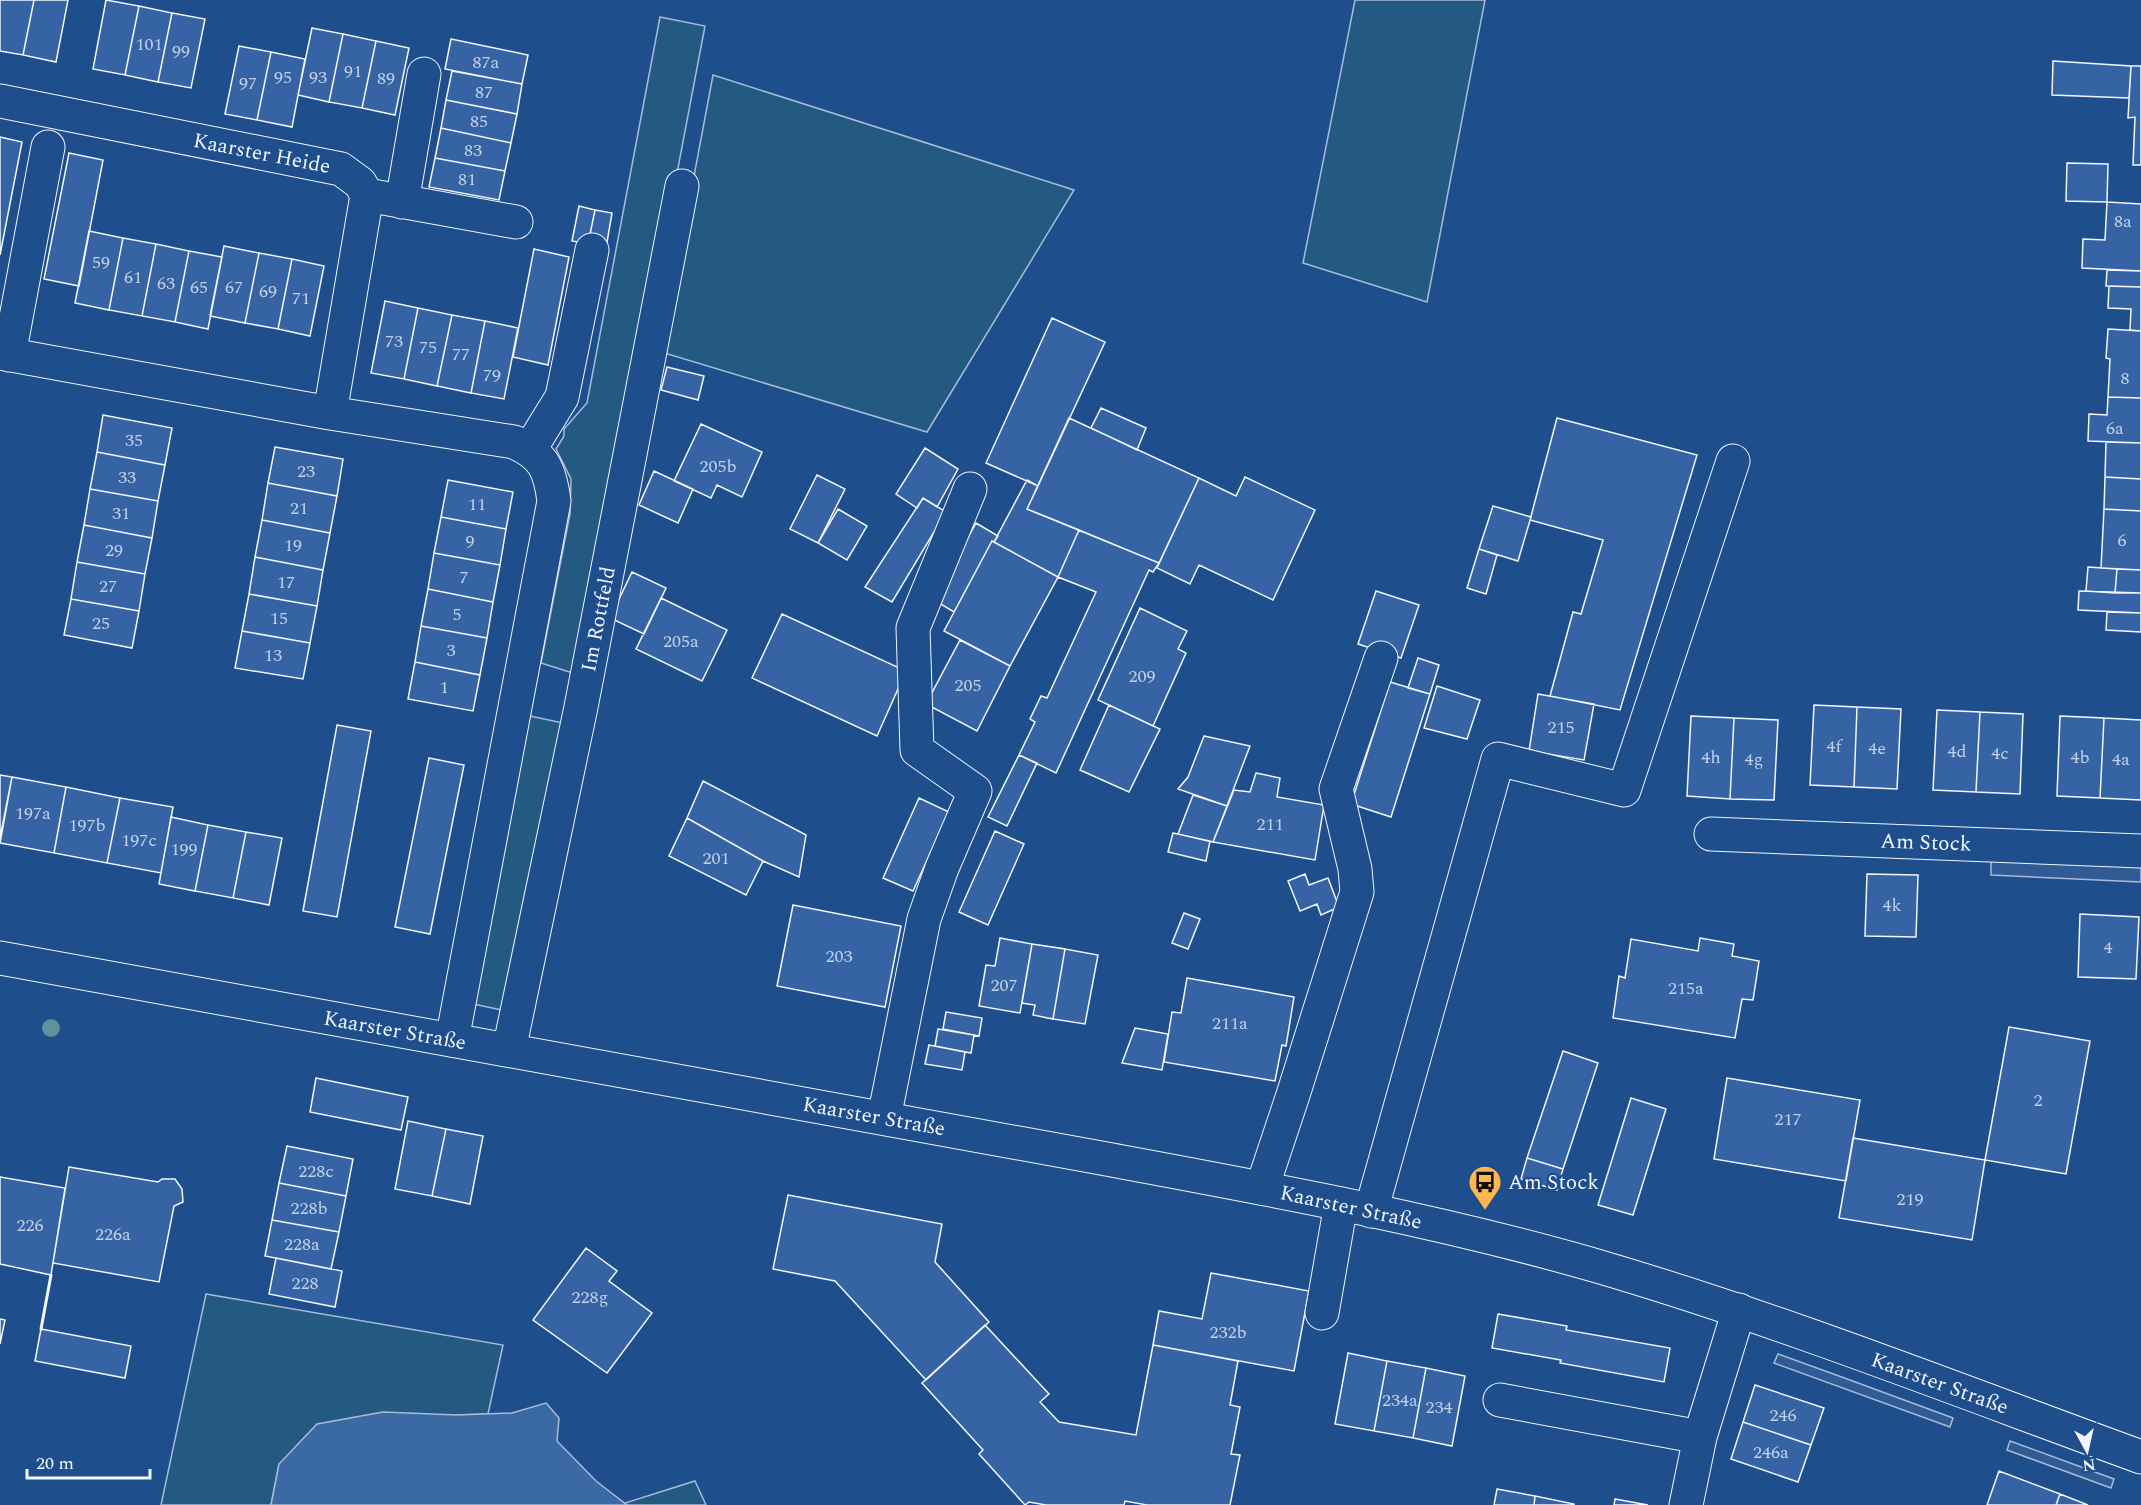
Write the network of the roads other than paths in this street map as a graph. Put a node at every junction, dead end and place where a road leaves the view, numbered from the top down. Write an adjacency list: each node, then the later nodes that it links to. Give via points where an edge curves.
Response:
1 (424, 74): 6 (street)
2 (0, 101): 5 (street, Kaarster Heide, via 341,169 360,183)
3 (48, 147): 9 (street)
4 (681, 186): 19 (street, Im Rottfeld, via 579,719)
5 (367, 195): 6 (street); 10 (street)
6 (402, 201): 7 (street)
7 (516, 222)
8 (592, 250): 11 (street, via 562,397)
9 (4, 354): 10 (street)
10 (330, 413): 11 (street, via 514,442)
11 (530, 449): 18 (street, via 550,474 554,501)
12 (1733, 460): 22 (street, via 1624,790 1498,759)
13 (970, 489): 20 (street, via 913,628 917,750 975,791 924,919)
14 (1381, 658): 21 (street, via 1336,789 1355,869 1356,892)
15 (1711, 834): 16 (street, Am Stock)
16 (2141, 850)
17 (0, 958): 18 (street, Kaarster Straße)
18 (452, 1040): 19 (street, Kaarster Straße)
19 (509, 1050): 20 (street, Kaarster Straße)
20 (884, 1118): 21 (street, Kaarster Straße)
21 (1262, 1188): 22 (street, Kaarster Straße)
22 (1356, 1207): 23 (street, Kaarster Straße, via 1594,1265); 24 (street)
23 (1739, 1310): 26 (street); 27 (street, Kaarster Straße)
24 (1322, 1313)
25 (1500, 1400): 26 (street)
26 (1700, 1437): 28 (street)
27 (2141, 1457)
28 (1686, 1505)

